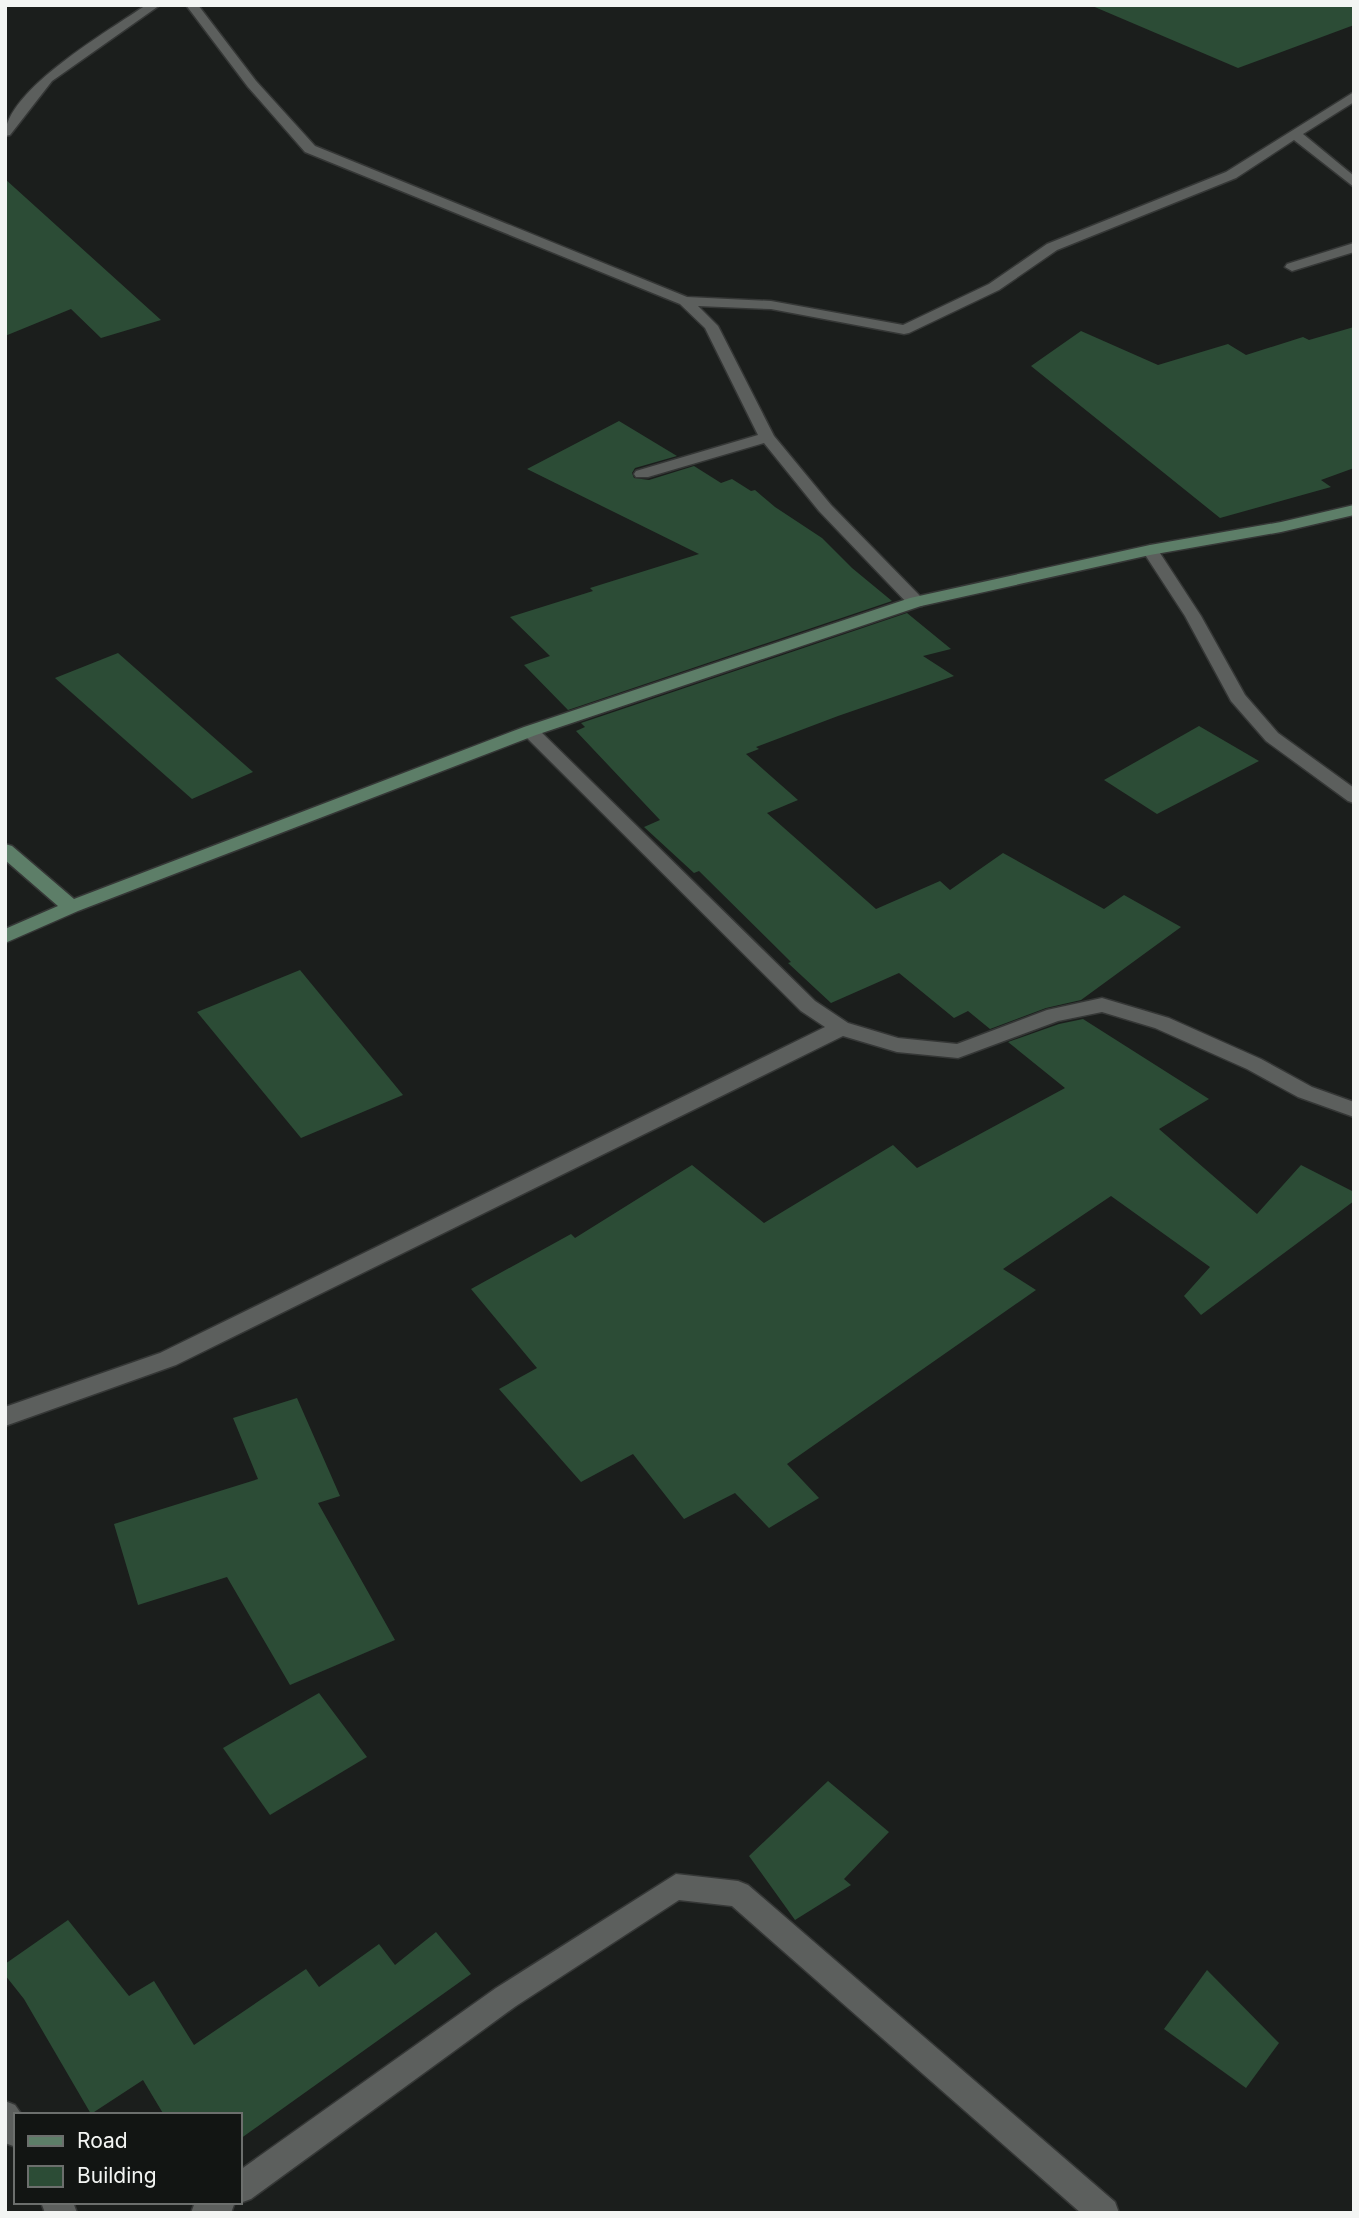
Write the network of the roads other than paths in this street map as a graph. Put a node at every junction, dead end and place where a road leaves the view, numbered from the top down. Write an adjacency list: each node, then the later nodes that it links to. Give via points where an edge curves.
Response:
1 (154, 5): 4 (street, via 48,78)
2 (192, 5): 9 (street, via 252,85 310,149)
3 (1354, 96): 5 (street)
4 (5, 132)
5 (1295, 134): 6 (street); 9 (street, via 1231,175 1052,247 994,287 904,330 771,305)
6 (1354, 183)
7 (1354, 247): 8 (street)
8 (1292, 267)
9 (685, 301): 10 (street, via 711,326)
10 (767, 437): 11 (street); 14 (street, via 825,509)
11 (642, 474)
12 (1354, 510): 13 (street)
13 (1150, 551): 14 (street); 16 (street, via 1193,616 1237,697 1272,737)
14 (916, 602): 15 (street)
15 (530, 731): 18 (street); 20 (street, via 808,1006)
16 (1354, 797)
17 (5, 850): 18 (street)
18 (71, 907): 19 (street)
19 (5, 937)
20 (841, 1028): 21 (street, via 897,1045 957,1051 1054,1014 1102,1005 1163,1023 1306,1092); 22 (street, via 168,1359)
21 (1354, 1110)
22 (5, 1417)
23 (242, 2187): 24 (street, via 506,1997 676,1887 738,1894)
24 (1104, 2213)

